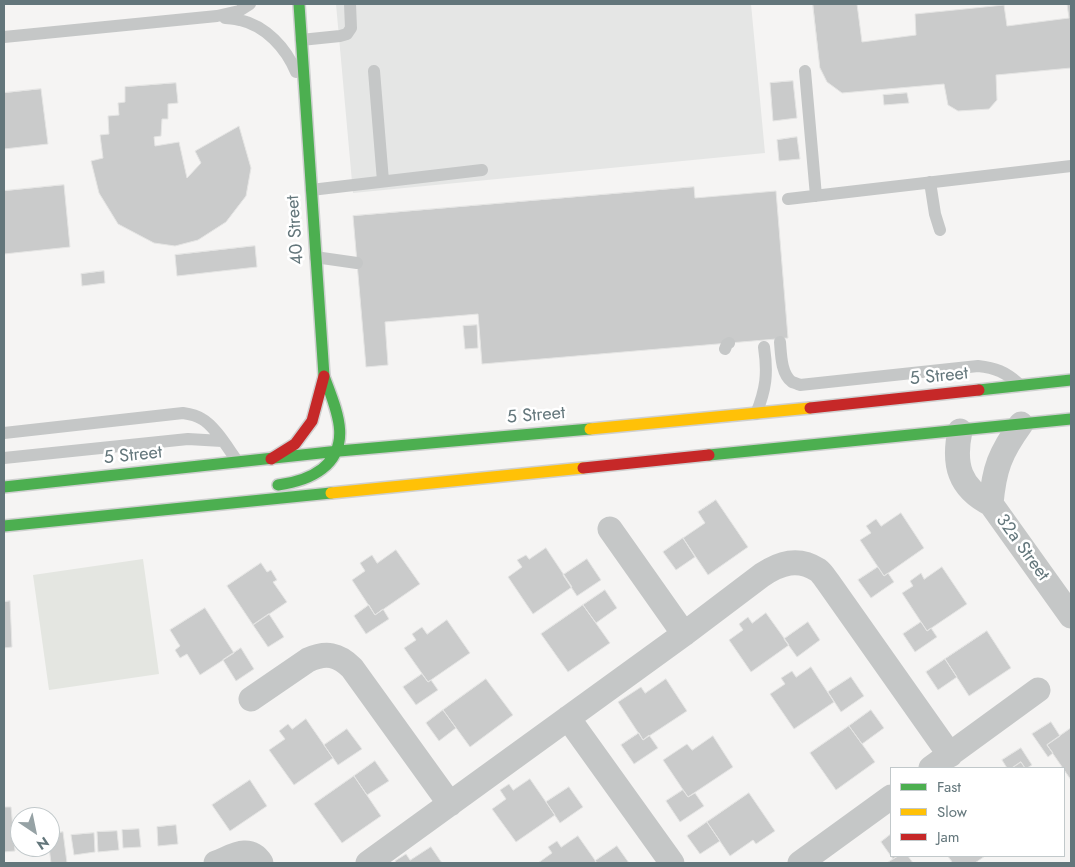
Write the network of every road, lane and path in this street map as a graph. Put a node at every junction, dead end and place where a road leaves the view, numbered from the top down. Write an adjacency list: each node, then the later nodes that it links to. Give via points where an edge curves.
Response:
1 (250, 4): 4 (lane, via 239,11)
2 (299, 4): 6 (street, 40 Street)
3 (350, 4): 6 (lane, via 351,28 347,34)
4 (217, 16): 5 (lane); 9 (lane, via 242,20 262,29 280,45)
5 (4, 37)
6 (301, 40): 9 (street, 40 Street)
7 (374, 71): 12 (lane)
8 (805, 71): 15 (lane)
9 (306, 92): 14 (street, 40 Street)
10 (1071, 166): 13 (lane)
11 (482, 170): 12 (lane)
12 (383, 181): 14 (lane)
13 (930, 182): 15 (lane); 17 (lane)
14 (311, 190): 18 (street, 40 Street)
15 (816, 196): 16 (lane)
16 (788, 199)
17 (940, 230)
18 (315, 257): 19 (lane); 22 (street, 40 Street)
19 (357, 263)
20 (780, 342): 24 (lane, via 786,375 800,385 978,366 1002,372)
21 (764, 347): 25 (lane, via 766,382)
22 (324, 376): 31 (street, 40 Street, via 337,414); 33 (street, via 312,421 295,444)
23 (1071, 380): 24 (street, 5 Street)
24 (1022, 386): 25 (street, 5 Street)
25 (756, 414): 31 (street, 5 Street)
26 (1071, 419): 28 (street)
27 (965, 424): 28 (street); 37 (street, 32a Street, via 956,447 958,464 970,491); 39 (street)
28 (1021, 424): 37 (street, 32a Street, via 998,461)
29 (4, 433): 30 (lane, via 183,413 204,419)
30 (222, 441): 32 (lane, via 188,439); 34 (lane)
31 (338, 451): 33 (street, 5 Street); 35 (street, via 326,468 306,479)
32 (4, 458)
33 (271, 459): 34 (street, 5 Street)
34 (238, 462): 36 (street, 5 Street)
35 (264, 487)
36 (7, 488)
37 (991, 504): 42 (street, 32a Street)
38 (87, 507): 39 (street)
39 (55, 521): 40 (street)
40 (4, 526)
41 (610, 529): 43 (street)
42 (1071, 616)
43 (684, 634): 46 (street); 47 (street, via 775,566 790,562 805,564 828,582)
44 (1038, 690): 47 (street)
45 (251, 700): 49 (street, via 308,660 317,656 337,657 352,668)
46 (568, 718): 49 (street); 53 (street)
47 (941, 761)
48 (890, 798): 54 (street)
49 (450, 804): 52 (street)
50 (216, 863): 51 (street, via 250,853)
51 (261, 863)
52 (368, 863)
53 (672, 863)
54 (800, 863)

